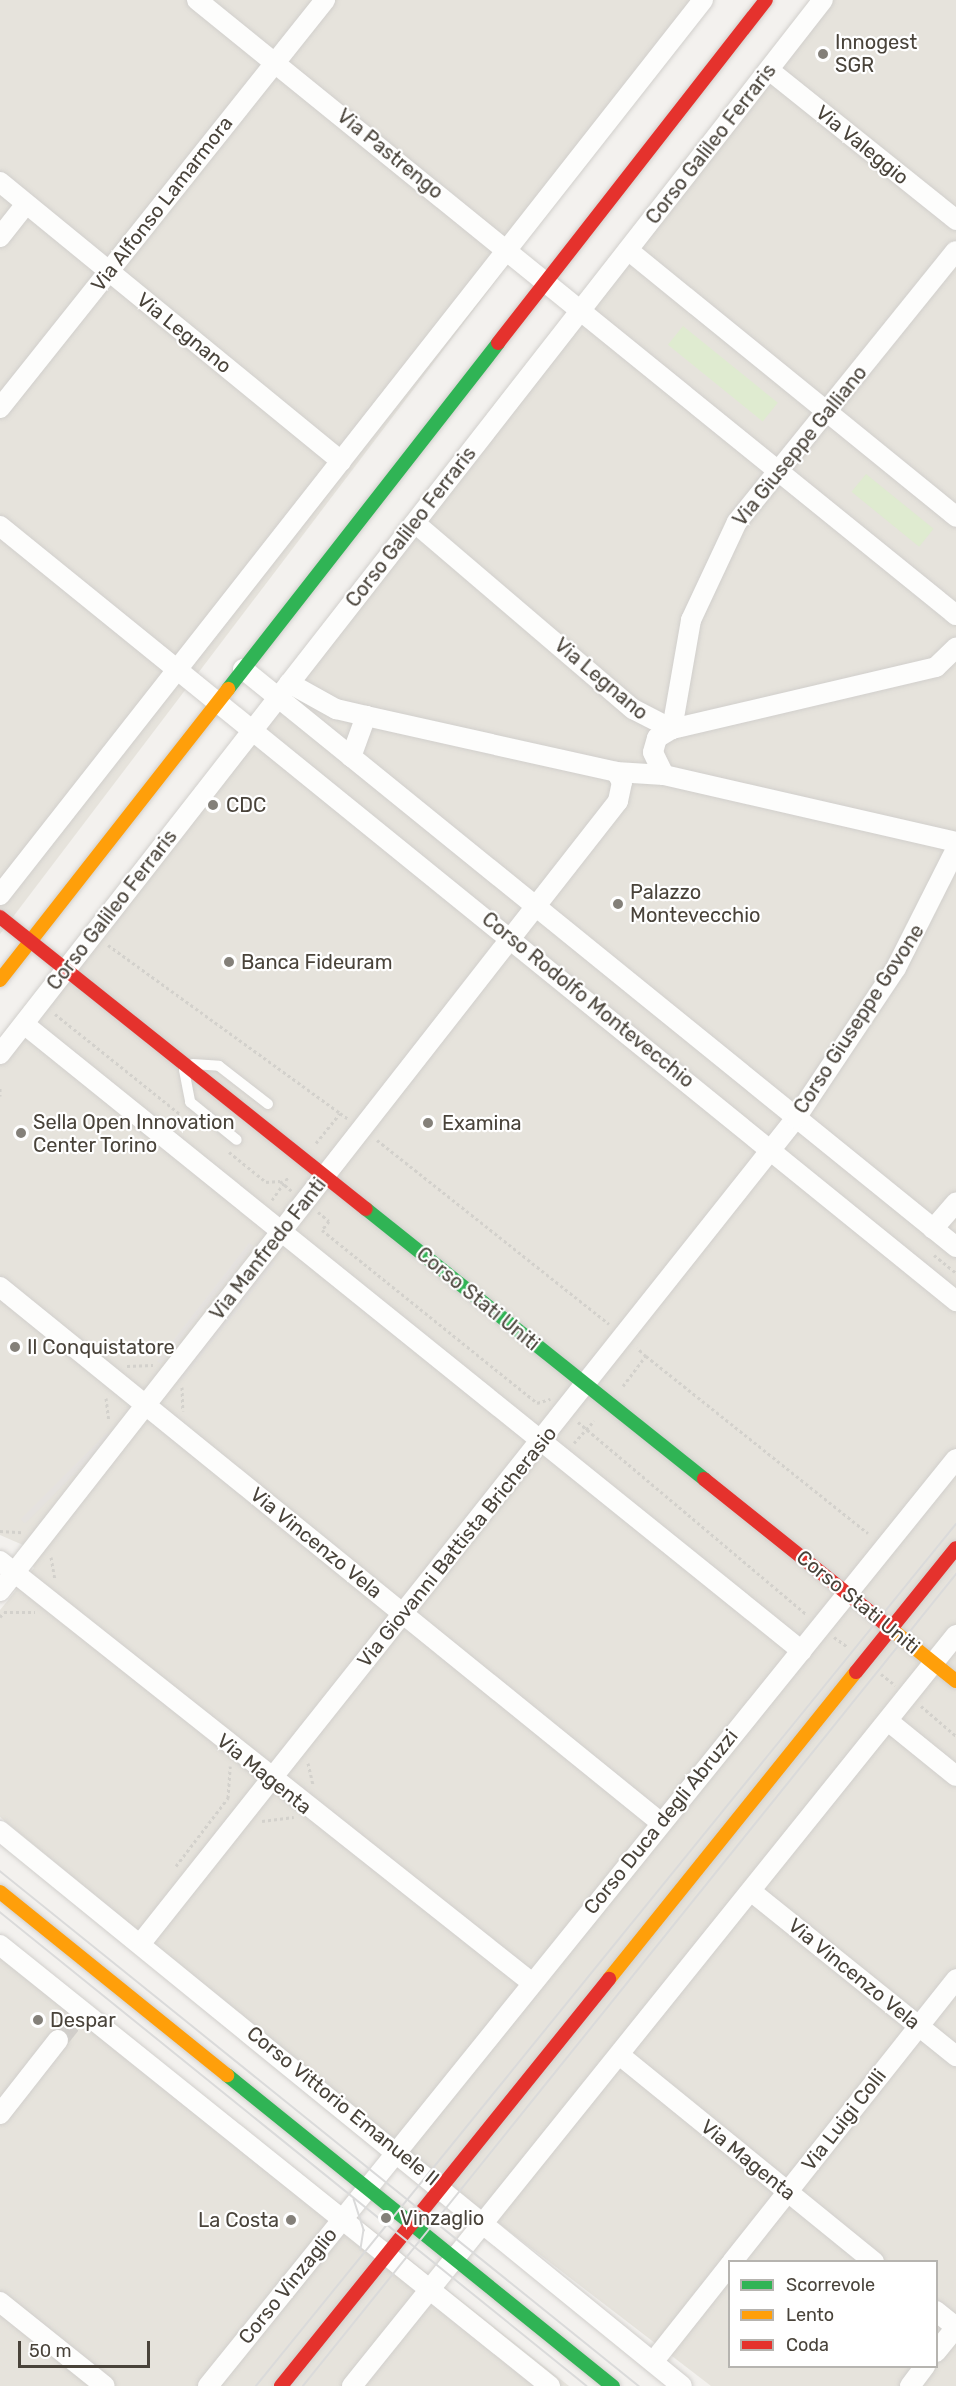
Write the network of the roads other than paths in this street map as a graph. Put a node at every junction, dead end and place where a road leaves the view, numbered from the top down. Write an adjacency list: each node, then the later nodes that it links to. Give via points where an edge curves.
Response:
1 (197, 0): 6 (street, Via Pastrengo)
2 (325, 0): 6 (street, Via Alfonso Lamarmora)
3 (765, 0): 16 (main road)
4 (823, 0): 7 (street, Corso Galileo Ferraris)
5 (694, 3): 12 (street)
6 (274, 62): 12 (street, Via Pastrengo); 15 (street, Via Alfonso Lamarmora)
7 (769, 70): 10 (street, Via Valeggio); 13 (street, Corso Galileo Ferraris)
8 (0, 182): 9 (street, Via Legnano)
9 (26, 204): 11 (street); 15 (street, Via Legnano)
10 (956, 219)
11 (0, 237)
12 (508, 248): 16 (street, Via Pastrengo); 20 (street)
13 (628, 250): 17 (street, Corso Galileo Ferraris); 19 (street)
14 (956, 251): 19 (street, Via Giuseppe Galliano)
15 (108, 271): 18 (street, Via Alfonso Lamarmora); 20 (street, Via Legnano)
16 (547, 279): 17 (street, Via Pastrengo); 28 (main road)
17 (583, 308): 21 (street, Via Pastrengo); 23 (street, Corso Galileo Ferraris)
18 (0, 408)
19 (828, 413): 21 (street, Via Giuseppe Galliano); 22 (street)
20 (341, 461): 27 (street)
21 (781, 471): 25 (street, Via Pastrengo); 33 (street, Via Giuseppe Galliano, via 737,522 691,620)
22 (956, 517)
23 (415, 523): 29 (street, Corso Galileo Ferraris); 33 (street, Via Legnano, via 651,722)
24 (0, 526): 27 (street, Corso Rodolfo Montevecchio)
25 (956, 615)
26 (956, 648): 33 (street, via 936,668)
27 (176, 669): 30 (street, Corso Rodolfo Montevecchio); 40 (street)
28 (243, 669): 29 (street, Corso Rodolfo Montevecchio); 30 (main road)
29 (283, 690): 31 (street); 32 (street, Corso Galileo Ferraris); 34 (street, Corso Rodolfo Montevecchio)
30 (218, 701): 32 (street, Corso Rodolfo Montevecchio); 44 (main road)
31 (366, 716): 34 (street); 35 (street)
32 (254, 729): 43 (street, Corso Rodolfo Montevecchio); 45 (street, Corso Galileo Ferraris)
33 (672, 729): 36 (street, via 657,738 653,752)
34 (351, 757): 41 (street, Corso Rodolfo Montevecchio)
35 (616, 772): 36 (street); 37 (street, via 622,782)
36 (664, 775): 37 (street); 38 (street)
37 (618, 801): 41 (street)
38 (956, 842)
39 (956, 849): 51 (street, Corso Giuseppe Govone, via 942,886 896,968)
40 (0, 895)
41 (535, 906): 43 (street, Via Manfredo Fanti); 51 (street, Corso Rodolfo Montevecchio)
42 (0, 917): 44 (main road, Corso Stati Uniti)
43 (510, 936): 53 (street, Corso Rodolfo Montevecchio); 54 (street, Via Manfredo Fanti)
44 (30, 941): 45 (main road, Corso Stati Uniti); 46 (main road)
45 (66, 970): 47 (street, Corso Galileo Ferraris); 49 (main road, Corso Stati Uniti)
46 (0, 980)
47 (24, 1023): 48 (street, Corso Galileo Ferraris); 57 (street)
48 (0, 1054)
49 (182, 1063): 50 (lane, via 219,1066); 52 (lane, via 190,1102); 54 (main road, Corso Stati Uniti)
50 (268, 1104)
51 (796, 1118): 53 (street, Corso Giuseppe Govone); 56 (street, Corso Rodolfo Montevecchio)
52 (237, 1140)
53 (772, 1150): 60 (street, Corso Rodolfo Montevecchio); 61 (street, Via Giovanni Battista Bricherasio)
54 (324, 1176): 57 (street, Via Manfredo Fanti); 61 (main road, Corso Stati Uniti)
55 (956, 1203): 56 (street)
56 (933, 1229): 58 (street, Corso Rodolfo Montevecchio)
57 (282, 1231): 62 (street, Via Manfredo Fanti); 63 (street)
58 (956, 1247)
59 (0, 1287): 62 (street, Via Vincenzo Vela)
60 (956, 1301)
61 (587, 1386): 63 (street, Via Giovanni Battista Bricherasio); 68 (main road, Corso Stati Uniti)
62 (146, 1404): 66 (street, Via Manfredo Fanti); 69 (street, Via Vincenzo Vela)
63 (541, 1440): 69 (street, Via Giovanni Battista Bricherasio); 72 (street)
64 (956, 1460): 68 (street, Corso Duca degli Abruzzi)
65 (956, 1548): 70 (main road)
66 (7, 1567): 67 (street, Via Manfredo Fanti); 77 (street, Via Magenta)
67 (0, 1591)
68 (848, 1594): 70 (main road, Corso Stati Uniti); 72 (street, Corso Duca degli Abruzzi)
69 (403, 1612): 77 (street, Via Giovanni Battista Bricherasio); 78 (street, Via Vincenzo Vela)
70 (891, 1629): 73 (main road, Corso Stati Uniti); 92 (main road)
71 (956, 1635): 73 (street)
72 (802, 1651): 78 (street, Corso Duca degli Abruzzi)
73 (934, 1663): 74 (main road, Corso Stati Uniti); 75 (street)
74 (956, 1681)
75 (888, 1721): 76 (street); 81 (street)
76 (956, 1776)
77 (272, 1780): 82 (street, Via Giovanni Battista Bricherasio); 85 (street, Via Magenta)
78 (660, 1822): 85 (street, Corso Duca degli Abruzzi)
79 (0, 1831): 82 (street, Corso Vittorio Emanuele II)
80 (0, 1892): 93 (main road)
81 (752, 1892): 86 (street, Via Vincenzo Vela); 89 (street)
82 (141, 1943): 91 (street, Corso Vittorio Emanuele II)
83 (0, 1945): 95 (street, via 78,2016)
84 (956, 1979): 86 (street, Via Luigi Colli)
85 (531, 1982): 91 (street, Corso Duca degli Abruzzi)
86 (919, 2026): 88 (street, Via Vincenzo Vela); 94 (street, Via Luigi Colli)
87 (58, 2040): 90 (street)
88 (956, 2056)
89 (622, 2057): 94 (street, Via Magenta); 96 (street)
90 (0, 2114)
91 (397, 2150): 92 (street, Corso Vittorio Emanuele II); 93 (street, Corso Duca degli Abruzzi)
92 (441, 2185): 96 (street, Corso Vittorio Emanuele II); 97 (main road)
93 (367, 2187): 95 (street, Corso Vinzaglio); 97 (main road)
94 (787, 2192): 100 (street, Via Luigi Colli); 101 (street, Via Magenta)
95 (341, 2219): 98 (street); 111 (street, Corso Vinzaglio)
96 (484, 2220): 99 (street); 108 (street, Corso Vittorio Emanuele II)
97 (411, 2223): 98 (main road); 99 (main road)
98 (386, 2254): 103 (street); 112 (main road)
99 (454, 2258): 103 (street); 115 (main road)
100 (733, 2260)
101 (872, 2260)
102 (728, 2267): 108 (street, Via Luigi Colli)
103 (429, 2289): 113 (street); 114 (street)
104 (0, 2302): 110 (street)
105 (938, 2313): 106 (street)
106 (956, 2327): 107 (street)
107 (938, 2350)
108 (653, 2362): 116 (street, Corso Vittorio Emanuele II)
109 (924, 2368): 117 (street)
110 (105, 2386)
111 (208, 2386)
112 (281, 2386)
113 (352, 2386)
114 (550, 2386)
115 (613, 2386)
116 (682, 2386)
117 (909, 2386)

